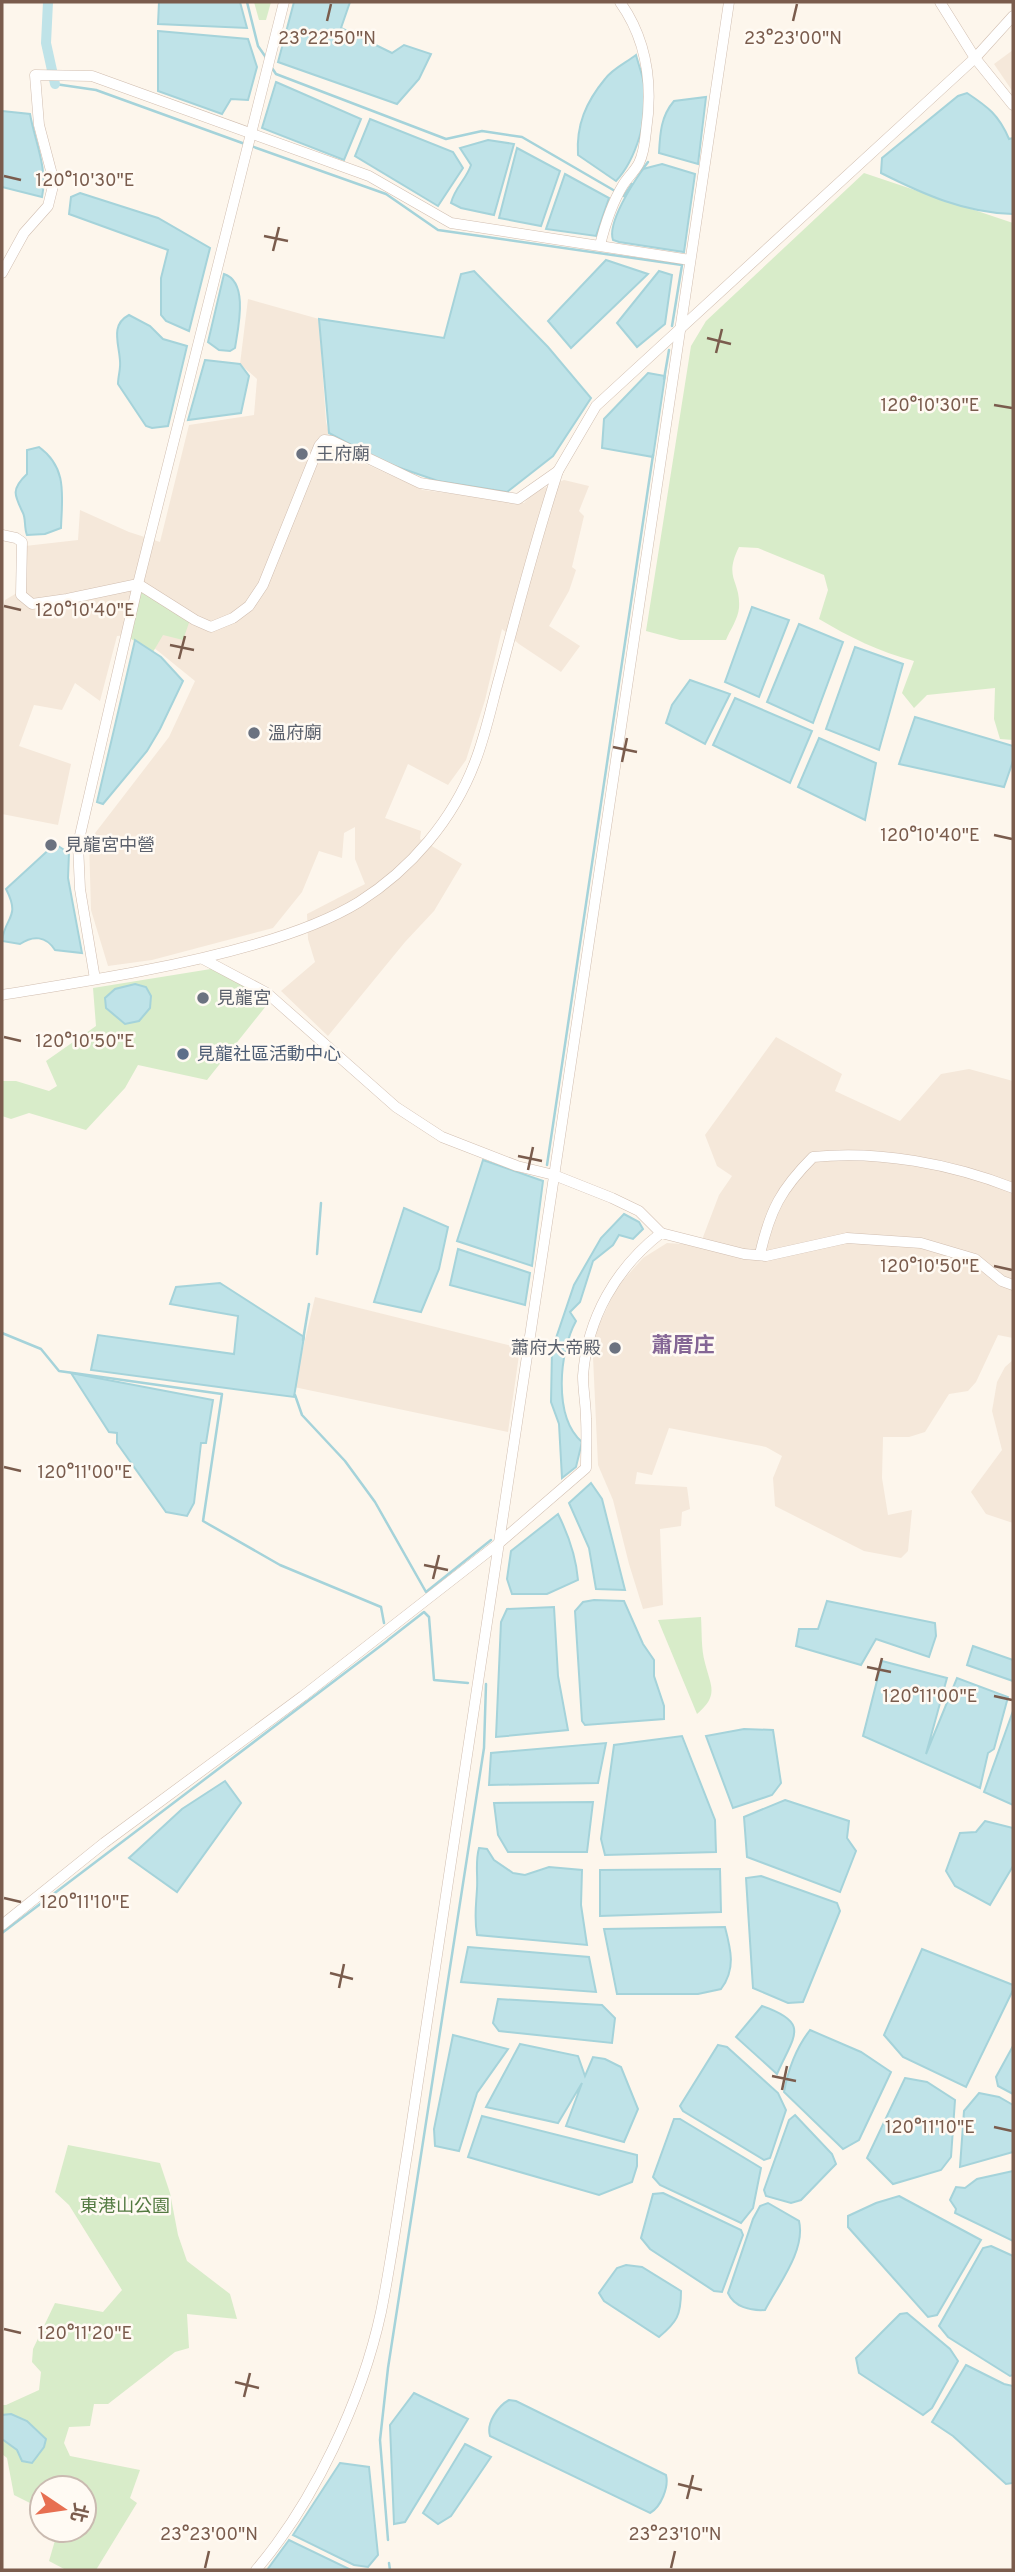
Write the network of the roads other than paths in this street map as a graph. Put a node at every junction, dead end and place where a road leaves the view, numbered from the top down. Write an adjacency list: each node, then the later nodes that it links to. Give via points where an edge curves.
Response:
1 (284, 2): 8 (street)
2 (620, 2): 9 (street, via 631,16 646,60 649,114 639,162 622,186)
3 (729, 2): 10 (street)
4 (940, 2): 6 (street)
5 (1013, 16): 6 (street)
6 (975, 58): 7 (street); 12 (street)
7 (1013, 105)
8 (250, 134): 9 (street, via 369,176 451,223); 11 (street, via 92,76 35,75 39,125 54,182 48,206 24,233); 15 (street)
9 (600, 245): 10 (street)
10 (690, 260): 12 (street)
11 (2, 273)
12 (682, 328): 13 (street, via 596,406); 19 (street)
13 (558, 471): 15 (street, via 518,499 420,483 324,440 264,585 249,606 211,627); 16 (street, via 476,761 454,806 428,843 358,903 282,936)
14 (2, 535): 15 (street, via 22,542 21,595 32,604)
15 (138, 584): 17 (street, via 78,844)
16 (203, 959): 17 (street); 19 (street, via 267,993 396,1107 442,1137)
17 (94, 979): 18 (street)
18 (2, 995)
19 (554, 1175): 21 (street, via 639,1211); 24 (street)
20 (1013, 1188): 22 (street, via 885,1156 813,1157 779,1197)
21 (661, 1233): 22 (street); 24 (street, via 619,1275 601,1302 590,1335 583,1376 586,1468)
22 (760, 1254): 23 (street, via 847,1238 921,1243 975,1259)
23 (1013, 1285)
24 (498, 1544): 25 (street); 26 (street, via 380,2313 350,2413 295,2515)
25 (2, 1925)
26 (256, 2570)

